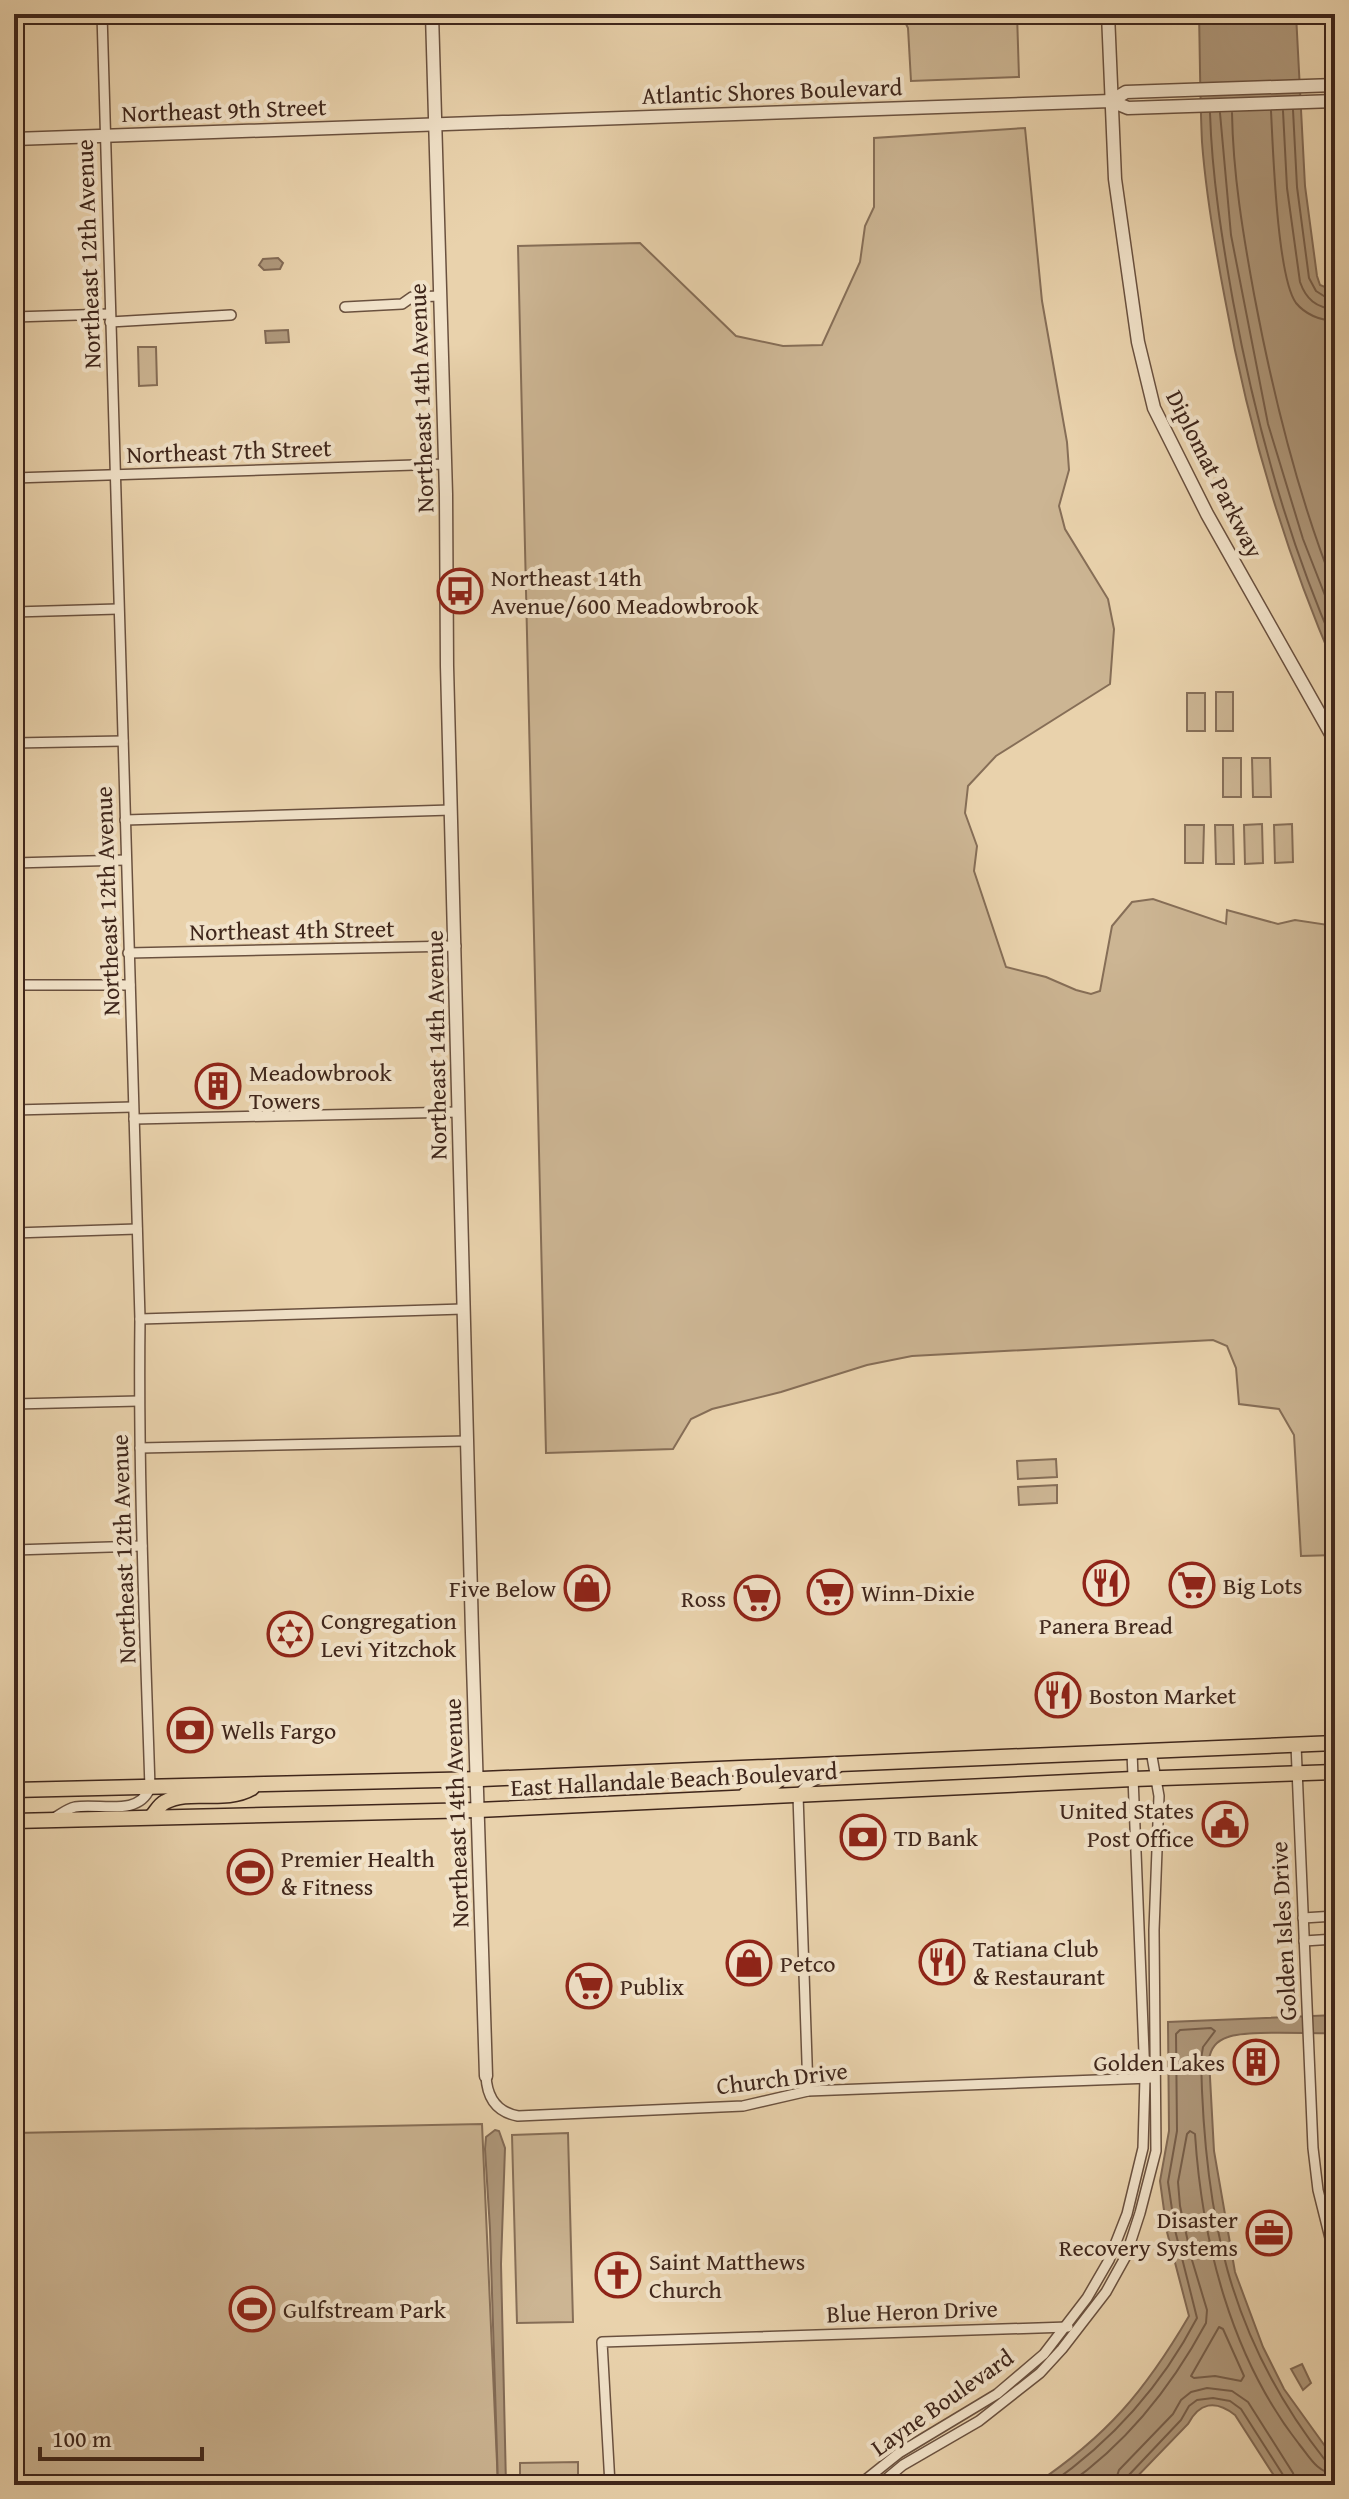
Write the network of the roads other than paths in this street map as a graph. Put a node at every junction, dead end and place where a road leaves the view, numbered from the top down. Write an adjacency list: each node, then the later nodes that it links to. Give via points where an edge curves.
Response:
1 (102, 14): 8 (street, Northeast 12th Avenue)
2 (432, 14): 7 (street, Northeast 14th Avenue)
3 (1108, 14): 5 (street, Diplomat Parkway)
4 (1335, 85): 5 (street, Atlantic Shores Boulevard, via 1126,92)
5 (1111, 101): 6 (street, Atlantic Shores Boulevard, via 1128,108); 7 (street, Atlantic Shores Boulevard); 21 (street, Diplomat Parkway, via 1122,239 1154,408 1207,514)
6 (1335, 101)
7 (435, 125): 8 (street, Northeast 9th Street); 10 (street, Northeast 14th Avenue)
8 (104, 135): 9 (street, Northeast 9th Street); 14 (street, Northeast 12th Avenue)
9 (14, 139)
10 (440, 296): 11 (street); 15 (street, Northeast 14th Avenue)
11 (345, 307)
12 (231, 315): 14 (street)
13 (14, 317): 14 (street)
14 (110, 318): 16 (street, Northeast 12th Avenue)
15 (445, 464): 16 (street, Northeast 7th Street); 23 (street, Northeast 14th Avenue)
16 (117, 475): 17 (street, Northeast 7th Street); 18 (street, Northeast 12th Avenue)
17 (14, 478)
18 (118, 609): 19 (street); 20 (street, Northeast 12th Avenue)
19 (14, 612)
20 (123, 741): 22 (street); 24 (street, Northeast 12th Avenue)
21 (1335, 741)
22 (14, 743)
23 (451, 810): 24 (street); 27 (street, Northeast 14th Avenue)
24 (125, 820): 25 (street, Northeast 12th Avenue)
25 (126, 860): 26 (street); 28 (street, Northeast 12th Avenue)
26 (14, 863)
27 (456, 946): 28 (street, Northeast 4th Street); 33 (street, Northeast 14th Avenue)
28 (128, 953): 30 (street, Northeast 12th Avenue)
29 (14, 985): 30 (street)
30 (130, 985): 31 (street, Northeast 12th Avenue)
31 (133, 1107): 32 (street); 34 (street, Northeast 12th Avenue)
32 (14, 1110)
33 (459, 1112): 34 (street); 37 (street, Northeast 14th Avenue)
34 (134, 1119): 35 (street, Northeast 12th Avenue)
35 (137, 1229): 36 (street); 38 (street, Northeast 12th Avenue)
36 (14, 1233)
37 (463, 1309): 38 (street); 41 (street, Northeast 14th Avenue)
38 (140, 1319): 39 (street, Northeast 12th Avenue)
39 (139, 1401): 40 (street); 42 (street, Northeast 12th Avenue)
40 (14, 1404)
41 (467, 1441): 42 (street); 55 (street, Northeast 14th Avenue)
42 (140, 1448): 43 (street, Northeast 12th Avenue)
43 (142, 1546): 44 (street); 57 (street, Northeast 12th Avenue)
44 (14, 1550)
45 (1335, 1743): 46 (main road, East Hallandale Beach Boulevard)
46 (1296, 1745): 47 (main road, East Hallandale Beach Boulevard); 52 (street, Golden Isles Drive)
47 (1151, 1751): 48 (main road, East Hallandale Beach Boulevard); 53 (street, Layne Boulevard)
48 (1132, 1752): 49 (main road, East Hallandale Beach Boulevard); 54 (street, Layne Boulevard)
49 (848, 1764): 50 (main road, East Hallandale Beach Boulevard); 59 (street, via 819,1777)
50 (796, 1767): 55 (main road, East Hallandale Beach Boulevard); 60 (main road, via 773,1784)
51 (1335, 1772): 52 (main road, East Hallandale Beach Boulevard)
52 (1296, 1773): 53 (main road, East Hallandale Beach Boulevard); 66 (street, Golden Isles Drive)
53 (1156, 1778): 54 (main road, East Hallandale Beach Boulevard); 70 (street, Layne Boulevard)
54 (1133, 1779): 59 (main road, East Hallandale Beach Boulevard); 70 (street, Layne Boulevard)
55 (477, 1780): 56 (main road, East Hallandale Beach Boulevard); 61 (street, Northeast 14th Avenue)
56 (255, 1785): 57 (main road, East Hallandale Beach Boulevard); 62 (main road, via 235,1796 170,1800)
57 (150, 1788): 58 (main road, East Hallandale Beach Boulevard); 63 (street, via 134,1805 78,1807)
58 (14, 1790)
59 (798, 1795): 60 (main road, East Hallandale Beach Boulevard); 71 (street)
60 (734, 1799): 61 (main road, East Hallandale Beach Boulevard)
61 (478, 1810): 62 (main road, East Hallandale Beach Boulevard); 69 (street, Northeast 14th Avenue)
62 (152, 1816): 63 (main road, East Hallandale Beach Boulevard)
63 (48, 1820): 64 (main road, East Hallandale Beach Boulevard)
64 (14, 1821)
65 (1335, 1916): 66 (street)
66 (1303, 1918): 68 (street, Golden Isles Drive)
67 (1335, 1939): 68 (street)
68 (1304, 1941): 74 (street, Golden Isles Drive, via 1314,2168)
69 (486, 2076): 71 (street, Church Drive, via 495,2105 518,2116 743,2106)
70 (1150, 2078): 71 (street, Church Drive); 72 (street, Layne Boulevard); 73 (street, Layne Boulevard, via 1156,2151)
71 (808, 2091)
72 (1137, 2177): 73 (street); 75 (street, Layne Boulevard, via 1109,2260)
73 (1147, 2181): 76 (street, Layne Boulevard, via 1126,2256)
74 (1335, 2258)
75 (1066, 2326): 76 (street, Blue Heron Drive); 77 (street, Blue Heron Drive, via 602,2342); 78 (street, Layne Boulevard, via 1044,2354 997,2394 899,2453)
76 (1080, 2327): 79 (street, Layne Boulevard, via 1019,2391)
77 (610, 2485)
78 (859, 2485)
79 (879, 2485)

